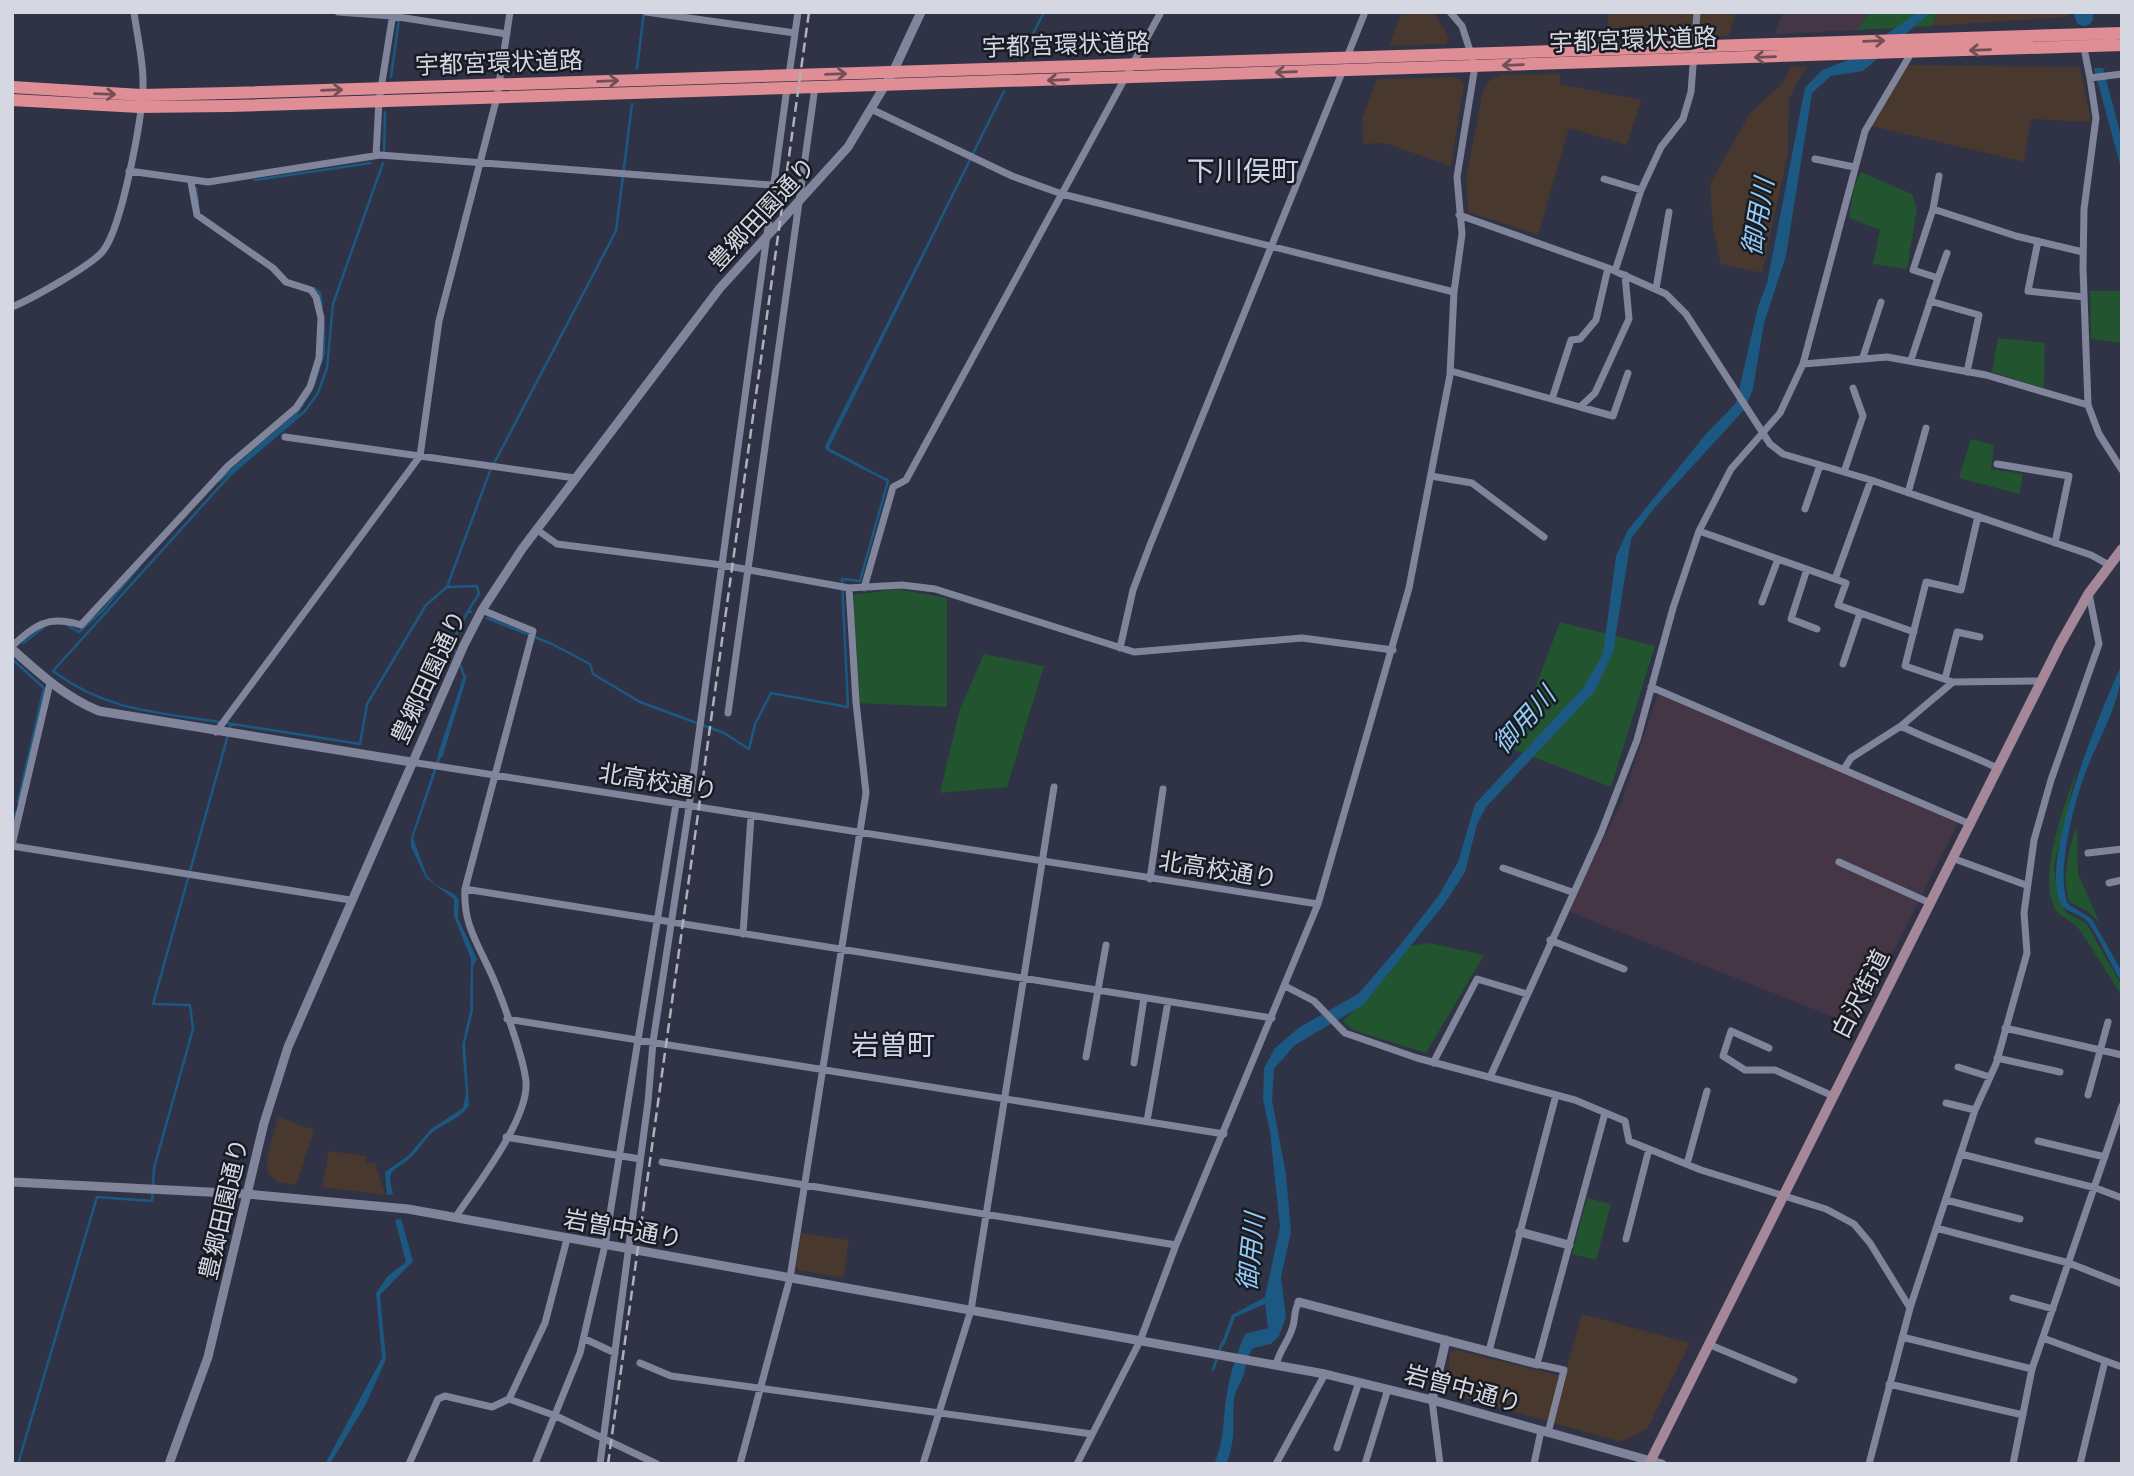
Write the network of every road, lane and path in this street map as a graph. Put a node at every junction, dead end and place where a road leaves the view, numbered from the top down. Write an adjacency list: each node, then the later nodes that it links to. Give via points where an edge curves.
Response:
1 (134, 12): 40 (street, via 144,87)
2 (338, 12): 11 (street)
3 (510, 12): 15 (street)
4 (646, 12): 13 (street)
5 (798, 12): 13 (street)
6 (921, 12): 27 (street, 豊郷田園通り)
7 (1161, 12): 25 (street)
8 (1365, 12): 23 (street)
9 (1450, 12): 24 (street, via 1462,26)
10 (1697, 12): 20 (street)
11 (393, 14): 15 (street); 38 (street)
12 (2122, 25): 16 (highway)
13 (795, 33): 32 (street)
14 (2122, 33): 16 (highway, 宇都宮環状道路)
15 (507, 34): 36 (street)
16 (1966, 38): 18 (highway, 宇都宮環状道路)
17 (2122, 45): 19 (highway, 宇都宮環状道路)
18 (1914, 46): 19 (highway, 宇都宮環状道路, one-way to 18); 20 (highway, 宇都宮環状道路); 45 (street, via 1866,131)
19 (2048, 47): 21 (highway, via 2050,54)
20 (1695, 53): 24 (highway, 宇都宮環状道路); 51 (street, via 1683,119 1661,147)
21 (2085, 53): 22 (highway); 30 (street)
22 (2122, 53)
23 (1347, 57): 24 (highway, 宇都宮環状道路); 25 (highway, 宇都宮環状道路)
24 (1472, 60): 26 (highway, 宇都宮環状道路); 56 (street, via 1457,177)
25 (1133, 64): 27 (highway, 宇都宮環状道路); 29 (street)
26 (1343, 71): 29 (highway, 宇都宮環状道路, one-way to 29); 59 (street)
27 (893, 72): 32 (highway, 宇都宮環状道路, one-way to 27); 33 (street, 豊郷田園通り)
28 (2122, 74): 30 (street)
29 (1125, 78): 33 (highway, 宇都宮環状道路, one-way to 33); 52 (street)
30 (2092, 78): 60 (street, via 2096,118)
31 (12, 80): 37 (highway)
32 (788, 82): 35 (highway, 宇都宮環状道路); 36 (highway, 宇都宮環状道路); 50 (street)
33 (885, 86): 35 (highway, 宇都宮環状道路); 41 (street, 豊郷田園通り)
34 (12, 88): 37 (highway, 宇都宮環状道路)
35 (815, 88): 53 (street)
36 (498, 91): 38 (highway, 宇都宮環状道路); 44 (street)
37 (68, 93): 40 (highway, 宇都宮環状道路, one-way to 40)
38 (380, 95): 40 (highway, 宇都宮環状道路); 42 (street)
39 (12, 100): 40 (highway, 宇都宮環状道路)
40 (140, 101): 46 (street)
41 (872, 109): 52 (street, via 1012,176); 53 (street, 豊郷田園通り, via 837,161)
42 (376, 155): 44 (street); 49 (street)
43 (1815, 159): 45 (street)
44 (481, 162): 50 (street); 84 (street, via 439,321)
45 (1854, 167): 73 (street)
46 (129, 172): 49 (street); 70 (street, via 103,251)
47 (1939, 176): 54 (street)
48 (1604, 179): 51 (street)
49 (191, 182): 115 (street, via 197,215 286,282 311,290 316,297 321,318 319,358 310,387 296,408 188,507 81,625 61,619 46,621)
50 (772, 185): 57 (street)
51 (1641, 190): 62 (street)
52 (1062, 194): 59 (street); 107 (street, via 906,480 893,487)
53 (798, 203): 57 (street, 豊郷田園通り); 104 (street)
54 (1933, 209): 58 (street); 64 (street, via 1913,270)
55 (1669, 212): 65 (street)
56 (1459, 215): 62 (street); 66 (street, via 1462,234)
57 (765, 236): 90 (street, 豊郷田園通り); 101 (street)
58 (2038, 241): 60 (street); 67 (street, via 2028,291)
59 (1273, 244): 66 (street); 116 (street, via 1150,545 1133,590)
60 (2083, 251): 67 (street)
61 (1947, 253): 64 (street)
62 (1612, 270): 63 (street); 78 (street, via 1596,320 1580,339 1571,340)
63 (1625, 275): 65 (street); 80 (street, via 1629,319 1595,393)
64 (1938, 278): 68 (street)
65 (1656, 289): 82 (street, via 1686,314)
66 (1454, 292): 74 (street)
67 (2084, 297): 79 (street)
68 (1930, 301): 72 (street); 75 (street, via 1979,315)
69 (1881, 302): 71 (street)
70 (12, 307)
71 (1863, 357): 72 (street); 73 (street)
72 (1912, 360): 75 (street)
73 (1804, 364): 82 (street, via 1780,413)
74 (1451, 371): 78 (street); 89 (street)
75 (1966, 372): 79 (street)
76 (1628, 373): 80 (street, via 1613,416)
77 (1853, 388): 88 (street, via 1863,415)
78 (1552, 399): 80 (street)
79 (2088, 405): 87 (street, via 2099,434)
80 (1580, 407)
81 (1926, 428): 92 (street)
82 (1762, 430): 86 (street, via 1783,454); 96 (street, via 1731,470)
83 (285, 437): 84 (street)
84 (420, 456): 90 (street); 125 (street)
85 (1997, 464): 98 (street, via 2069,476)
86 (1820, 465): 88 (street); 93 (street)
87 (2122, 470)
88 (1844, 472): 91 (street)
89 (1431, 476): 97 (street, via 1472,482); 117 (street)
90 (575, 478): 95 (street, 豊郷田園通り)
91 (1871, 480): 92 (street); 105 (street)
92 (1908, 492): 94 (street)
93 (1805, 509)
94 (1978, 516): 98 (street); 113 (street, via 1961,590 1926,582)
95 (536, 529): 101 (street, via 557,544); 110 (street, 豊郷田園通り)
96 (1699, 531): 100 (street); 122 (street)
97 (1544, 537)
98 (2056, 543): 102 (street)
99 (2122, 549): 102 (main road, 白沢街道)
100 (1778, 559): 103 (street); 109 (street)
101 (722, 565): 104 (street); 133 (street)
102 (2109, 565): 108 (main road, 白沢街道)
103 (1807, 569): 105 (street); 112 (street, via 1791,619)
104 (748, 570): 106 (street); 123 (street)
105 (1835, 579): 111 (street, via 1846,583 1838,605)
106 (849, 588): 107 (street); 137 (street, via 866,793)
107 (864, 588): 116 (street, via 902,585 935,589)
108 (2089, 593): 120 (main road, 白沢街道); 148 (street, via 2099,643 2051,780)
109 (1762, 602)
110 (482, 610): 126 (street, 豊郷田園通り); 129 (street, via 533,631)
111 (1860, 613): 113 (street); 118 (street)
112 (1817, 629)
113 (1914, 632): 119 (street, via 1905,666)
114 (1980, 636): 119 (street, via 1957,632)
115 (12, 647): 121 (street, 北高校通り)
116 (1120, 648): 117 (street, via 1134,652 1302,638)
117 (1394, 650): 153 (street)
118 (1843, 664)
119 (1949, 681): 120 (street); 124 (street)
120 (2041, 681): 127 (main road, 白沢街道)
121 (50, 683): 125 (street, 北高校通り, via 99,711); 134 (street)
122 (1651, 687): 128 (street); 150 (street, via 1637,740 1601,833)
123 (728, 713)
124 (1901, 726): 127 (street); 128 (street, via 1851,758)
125 (216, 732): 126 (street, 北高校通り)
126 (411, 762): 129 (street, 北高校通り); 151 (street, 豊郷田園通り)
127 (1997, 768): 136 (main road, 白沢街道)
128 (1844, 769): 136 (street)
129 (495, 775): 132 (street, 北高校通り); 149 (street)
130 (1054, 787): 142 (street)
131 (1163, 789): 145 (street)
132 (676, 804): 133 (street, 北高校通り); 154 (street)
133 (689, 806): 135 (street, 北高校通り); 155 (street)
134 (16, 807): 138 (street)
135 (751, 816): 137 (street, 北高校通り); 156 (street)
136 (1969, 824): 141 (main road, 白沢街道)
137 (860, 833): 142 (street, 北高校通り); 159 (street)
138 (12, 846): 151 (street)
139 (2122, 849): 140 (street)
140 (2088, 853)
141 (1952, 858): 148 (street); 152 (main road, 白沢街道)
142 (1042, 862): 145 (street, 北高校通り); 161 (street)
143 (1839, 862): 152 (street)
144 (1503, 868): 150 (street)
145 (1150, 879): 153 (street, 北高校通り)
146 (2122, 880): 147 (street)
147 (2109, 883)
148 (2026, 885): 170 (street, via 2027,953)
149 (465, 889): 154 (street); 168 (street, via 468,927)
150 (1572, 891): 157 (street)
151 (350, 900): 209 (street, 豊郷田園通り, via 288,1047)
152 (1930, 903): 188 (main road, 白沢街道)
153 (1318, 904): 162 (street)
154 (656, 920): 155 (street); 171 (street)
155 (671, 923): 156 (street); 172 (street)
156 (743, 934): 159 (street)
157 (1550, 940): 160 (street); 164 (street)
158 (1106, 945): 163 (street)
159 (839, 950): 161 (street); 181 (street)
160 (1624, 969)
161 (1023, 979): 163 (street); 189 (street)
162 (1285, 986): 167 (street); 179 (street, via 1314,1001 1345,1033)
163 (1099, 991): 165 (street); 176 (street)
164 (1527, 994): 179 (street, via 1477,979); 183 (street)
165 (1144, 998): 166 (street); 178 (street)
166 (1168, 1002): 167 (street); 195 (street)
167 (1272, 1018): 196 (street)
168 (507, 1020): 171 (street); 197 (street, via 526,1082 521,1110)
169 (2108, 1021): 174 (street)
170 (2005, 1028): 174 (street); 177 (street)
171 (638, 1039): 172 (street); 201 (street)
172 (653, 1042): 181 (street); 203 (street)
173 (1769, 1048): 188 (street, via 1731,1031 1723,1056 1745,1070 1775,1070)
174 (2101, 1050): 175 (street); 187 (street)
175 (2122, 1055)
176 (1086, 1057)
177 (1997, 1058): 182 (street); 184 (street)
178 (1134, 1063)
179 (1433, 1063): 183 (street)
180 (1958, 1067): 184 (street)
181 (822, 1068): 189 (street); 207 (street)
182 (2060, 1072)
183 (1490, 1077): 186 (street)
184 (1990, 1077): 192 (street)
185 (1707, 1091): 205 (street)
186 (1556, 1095): 193 (street); 217 (street)
187 (2088, 1095)
188 (1833, 1096): 210 (main road, 白沢街道)
189 (1004, 1097): 195 (street); 213 (street)
190 (1945, 1102): 192 (street)
191 (2122, 1106): 194 (street)
192 (1975, 1110): 200 (street)
193 (1605, 1114): 199 (street, via 1625,1121 1629,1141); 222 (street)
194 (2120, 1118): 202 (street)
195 (1147, 1121): 196 (street)
196 (1224, 1134): 221 (street)
197 (506, 1137): 201 (street); 214 (street)
198 (2038, 1141): 202 (street)
199 (1649, 1149): 205 (street); 219 (street)
200 (1961, 1154): 208 (street); 212 (street)
201 (619, 1156): 203 (street); 220 (street)
202 (2105, 1157): 208 (street)
203 (640, 1159): 223 (street)
204 (662, 1162): 207 (street)
205 (1687, 1164): 210 (street)
206 (12, 1182): 209 (street, 岩曽中通り)
207 (804, 1186): 213 (street); 225 (street)
208 (2096, 1188): 211 (street); 224 (street)
209 (247, 1194): 214 (street, 岩曽中通り); 262 (street, 豊郷田園通り, via 208,1357)
210 (1784, 1195): 229 (street, via 1853,1224 1870,1242); 237 (main road, 白沢街道)
211 (2122, 1198)
212 (1945, 1200): 215 (street); 216 (street)
213 (986, 1215): 221 (street); 231 (street)
214 (455, 1218): 218 (street, 岩曽中通り)
215 (2020, 1219)
216 (1936, 1228): 224 (street); 229 (street)
217 (1520, 1232): 222 (street); 238 (street)
218 (568, 1239): 220 (street, 岩曽中通り); 252 (street, via 545,1323)
219 (1626, 1239)
220 (605, 1245): 223 (street, 岩曽中通り); 234 (street)
221 (1176, 1245): 236 (street)
222 (1569, 1245): 242 (street)
223 (628, 1250): 225 (street, 岩曽中通り); 239 (street)
224 (2069, 1263): 226 (street); 230 (street)
225 (790, 1278): 231 (street, 岩曽中通り); 250 (street)
226 (2122, 1284)
227 (2013, 1298): 230 (street)
228 (1299, 1302): 235 (street); 243 (street)
229 (1910, 1308): 232 (street)
230 (2053, 1309): 233 (street)
231 (971, 1310): 236 (street, 岩曽中通り); 254 (street)
232 (1902, 1337): 245 (street); 249 (street)
233 (2043, 1338): 240 (street); 245 (street)
234 (585, 1339): 239 (street); 256 (street)
235 (1446, 1340): 238 (street); 253 (street)
236 (1140, 1341): 243 (street, 岩曽中通り); 258 (street)
237 (1708, 1344): 247 (street); 261 (main road, 白沢街道)
238 (1489, 1352): 242 (street)
239 (615, 1353): 259 (street)
240 (2105, 1361): 244 (street); 277 (street)
241 (640, 1363): 250 (street, via 671,1376)
242 (1537, 1364): 257 (street, via 1564,1370)
243 (1276, 1365): 246 (street, 岩曽中通り)
244 (2122, 1367)
245 (2032, 1369): 255 (street)
246 (1325, 1374): 248 (street, 岩曽中通り); 270 (street)
247 (1794, 1380)
248 (1359, 1382): 251 (street, 岩曽中通り); 260 (street)
249 (1889, 1384): 255 (street); 275 (street)
250 (760, 1389): 254 (street); 267 (street)
251 (1388, 1389): 253 (street, 岩曽中通り); 271 (street)
252 (509, 1399): 256 (street); 263 (street, via 492,1407 445,1396 438,1399)
253 (1432, 1400): 257 (street, 岩曽中通り); 272 (street)
254 (939, 1412): 258 (street); 268 (street)
255 (2023, 1415): 276 (street)
256 (556, 1416): 259 (street); 264 (street)
257 (1545, 1432): 261 (street, 岩曽中通り); 273 (street)
258 (1092, 1434): 269 (street)
259 (603, 1438): 265 (street); 266 (street)
260 (1337, 1448)
261 (1649, 1463): 274 (street, 岩曽中通り)
262 (169, 1464)
263 (409, 1464)
264 (535, 1464)
265 (600, 1464)
266 (657, 1464)
267 (740, 1464)
268 (923, 1464)
269 (1077, 1464)
270 (1276, 1464)
271 (1365, 1464)
272 (1440, 1464)
273 (1534, 1464)
274 (1662, 1464)
275 (1869, 1464)
276 (2012, 1464)
277 (2080, 1464)

